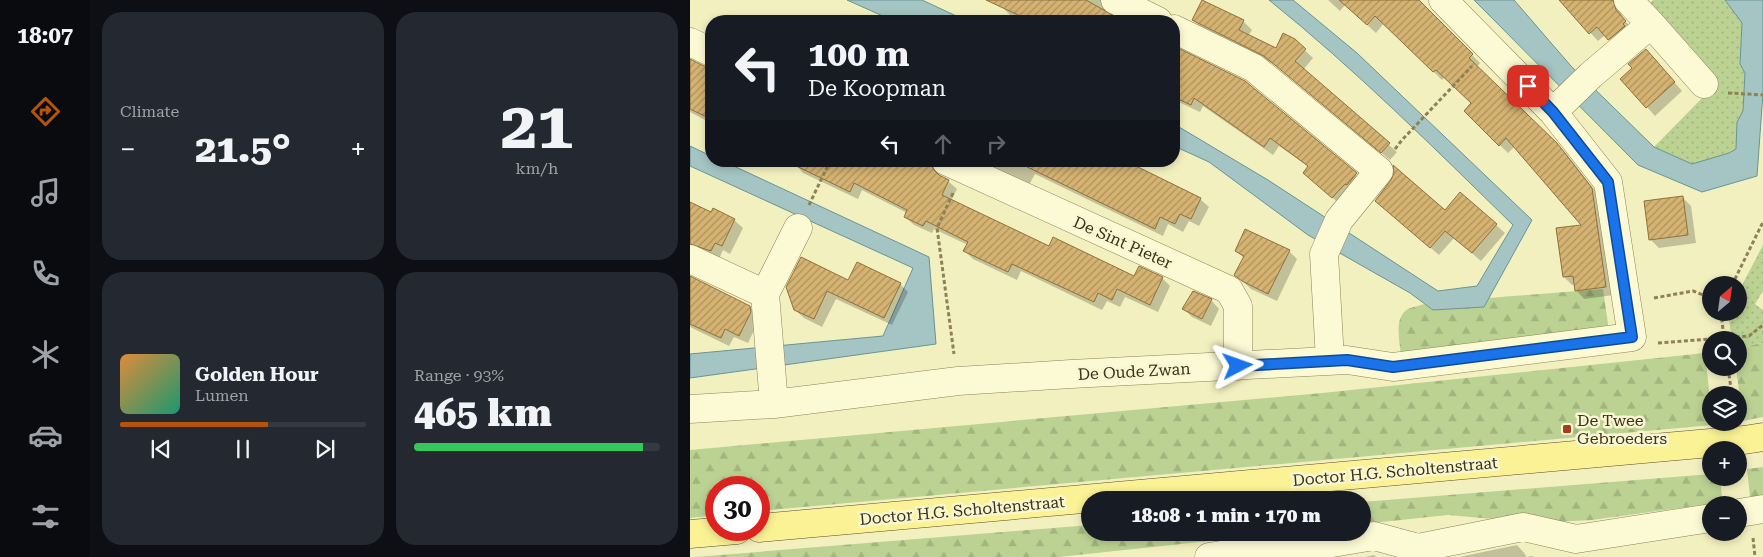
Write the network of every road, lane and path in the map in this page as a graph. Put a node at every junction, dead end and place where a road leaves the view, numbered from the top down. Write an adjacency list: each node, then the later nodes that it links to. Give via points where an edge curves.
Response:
1 (1115, 0): 4 (street)
2 (1443, 0): 8 (street)
3 (1628, 0): 5 (street)
4 (1146, 15)
5 (1650, 24): 10 (street); 13 (street)
6 (1180, 32): 30 (street, via 1254,68 1379,171 1339,220 1324,254)
7 (690, 42): 9 (street)
8 (1490, 48): 13 (street); 14 (path)
9 (705, 49)
10 (1704, 84)
11 (1734, 93): 12 (path)
12 (1763, 96)
13 (1559, 106): 25 (street, via 1608,182)
14 (1402, 140)
15 (827, 167): 18 (path)
16 (954, 167): 32 (path, via 937,228)
17 (959, 167): 31 (street, De Sint Pieter, via 1229,290 1238,306)
18 (815, 192)
19 (1763, 222): 22 (path)
20 (798, 228): 23 (street)
21 (690, 259): 23 (street)
22 (1736, 276)
23 (765, 294): 33 (street)
24 (1702, 294): 25 (path, via 1693,291)
25 (1628, 303): 28 (street)
26 (1763, 325): 27 (path)
27 (1747, 336)
28 (1632, 337): 29 (path, via 1645,344); 30 (street, De Oude Zwan, via 1393,367)
29 (1702, 340)
30 (1330, 360): 31 (street, De Oude Zwan)
31 (1238, 366): 32 (street, De Oude Zwan)
32 (958, 381): 33 (street, De Oude Zwan)
33 (774, 404): 34 (street, De Oude Zwan)
34 (690, 409)
35 (1763, 437): 39 (main road, Doctor H.G. Scholtenstraat)
36 (1763, 509): 37 (street)
37 (1747, 512)
38 (1702, 520): 42 (street)
39 (770, 527)
40 (705, 533): 41 (main road)
41 (690, 534)
42 (1578, 548): 43 (street, via 1524,527 1418,548 1374,536)
43 (1209, 557)

